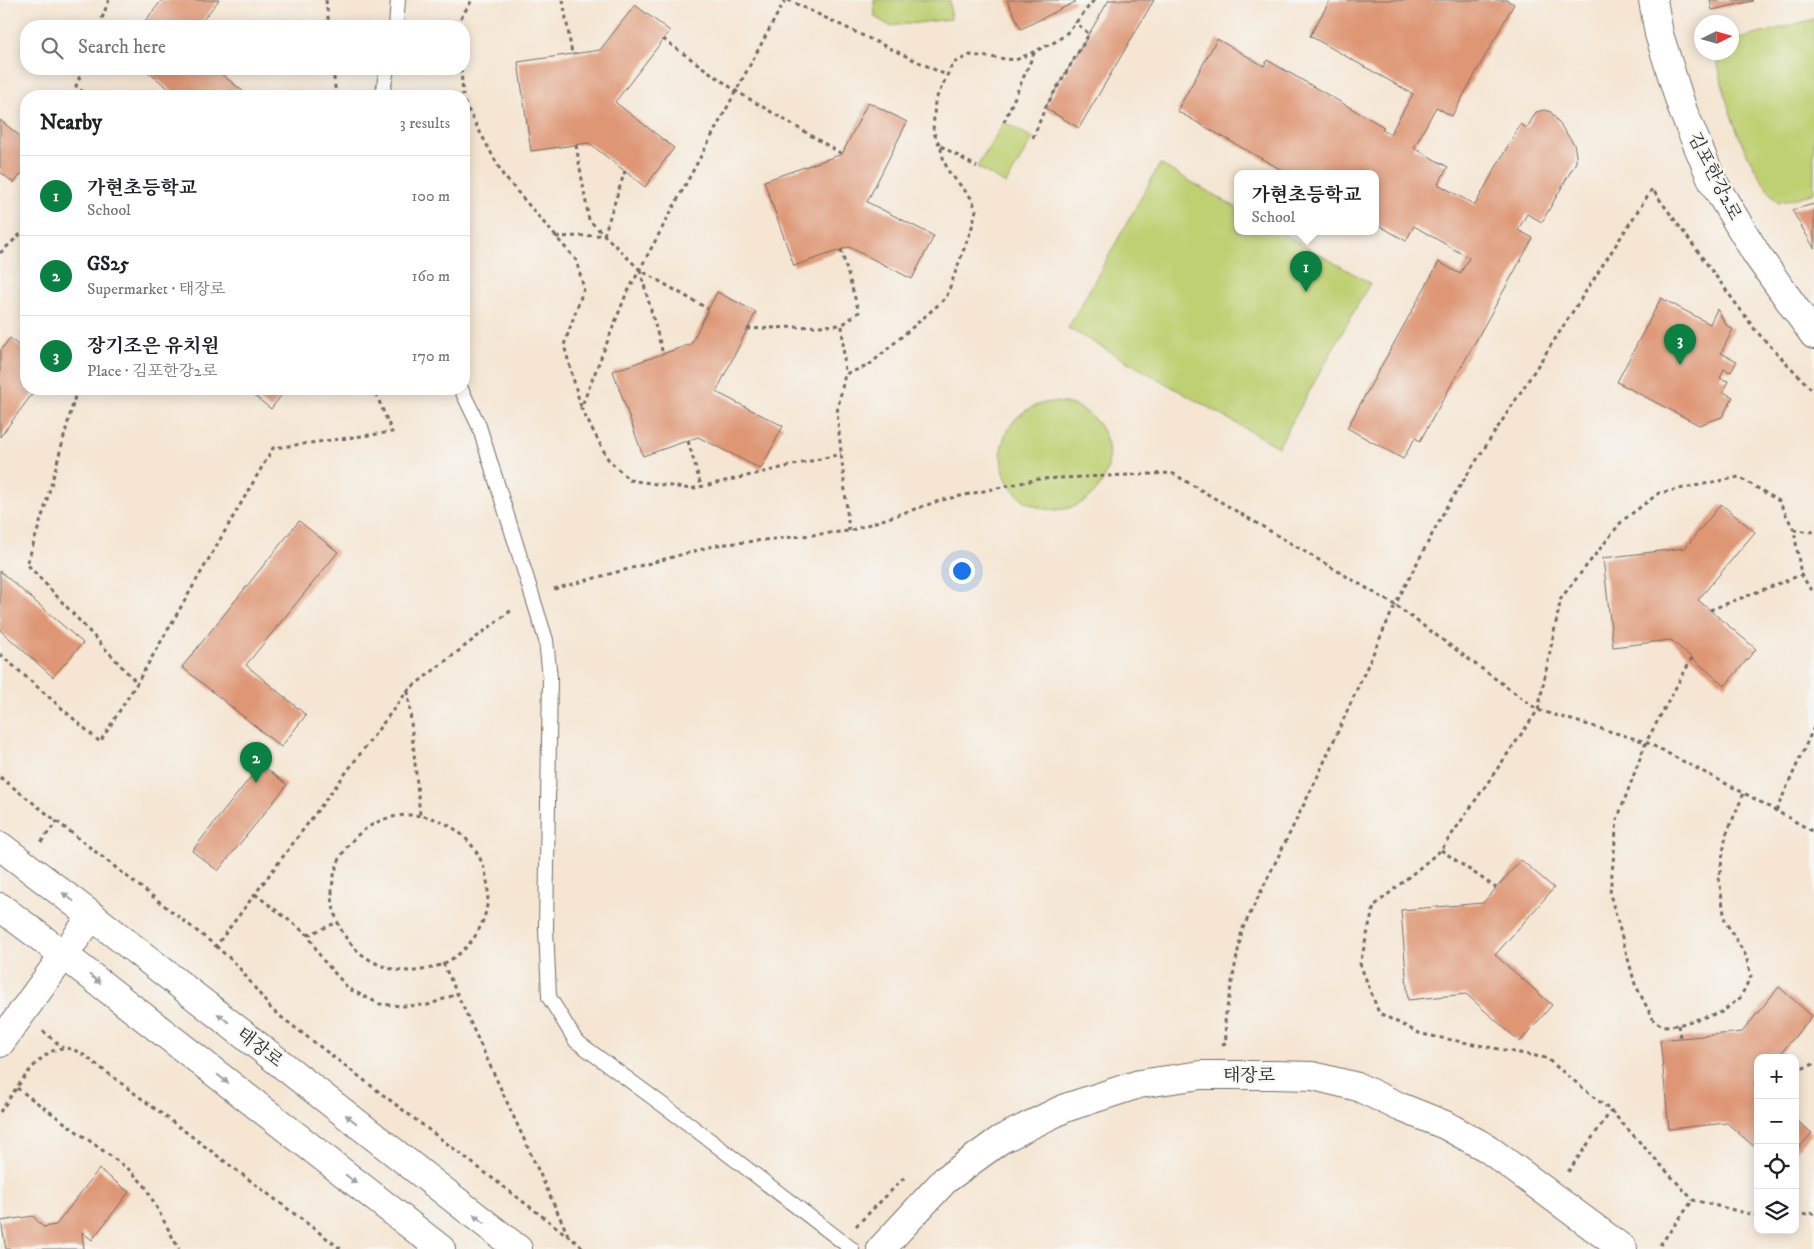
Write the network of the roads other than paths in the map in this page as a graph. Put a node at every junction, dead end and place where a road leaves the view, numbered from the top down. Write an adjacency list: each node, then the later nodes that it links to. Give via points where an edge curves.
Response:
1 (398, 0): 3 (lane)
2 (1654, 0): 6 (street, 김포한강2로, via 1659,34 1683,111 1713,182 1757,255)
3 (396, 20)
4 (386, 75): 5 (lane)
5 (383, 90)
6 (1814, 335)
7 (464, 395): 13 (lane, via 479,426 546,640 550,678 546,928 549,997 576,1041)
8 (0, 846): 10 (street, 태장로, one-way to 8)
9 (0, 907): 11 (street)
10 (92, 916): 11 (street); 15 (street, 태장로, one-way to 10)
11 (64, 955): 12 (street); 14 (street, one-way to 14)
12 (0, 1043)
13 (847, 1245)
14 (441, 1249)
15 (518, 1249)
16 (881, 1249): 17 (street, 태장로, via 945,1180 1000,1140 1065,1108 1139,1084 1201,1076 1273,1075 1313,1076 1358,1087 1445,1125 1487,1148)
17 (1623, 1249)

